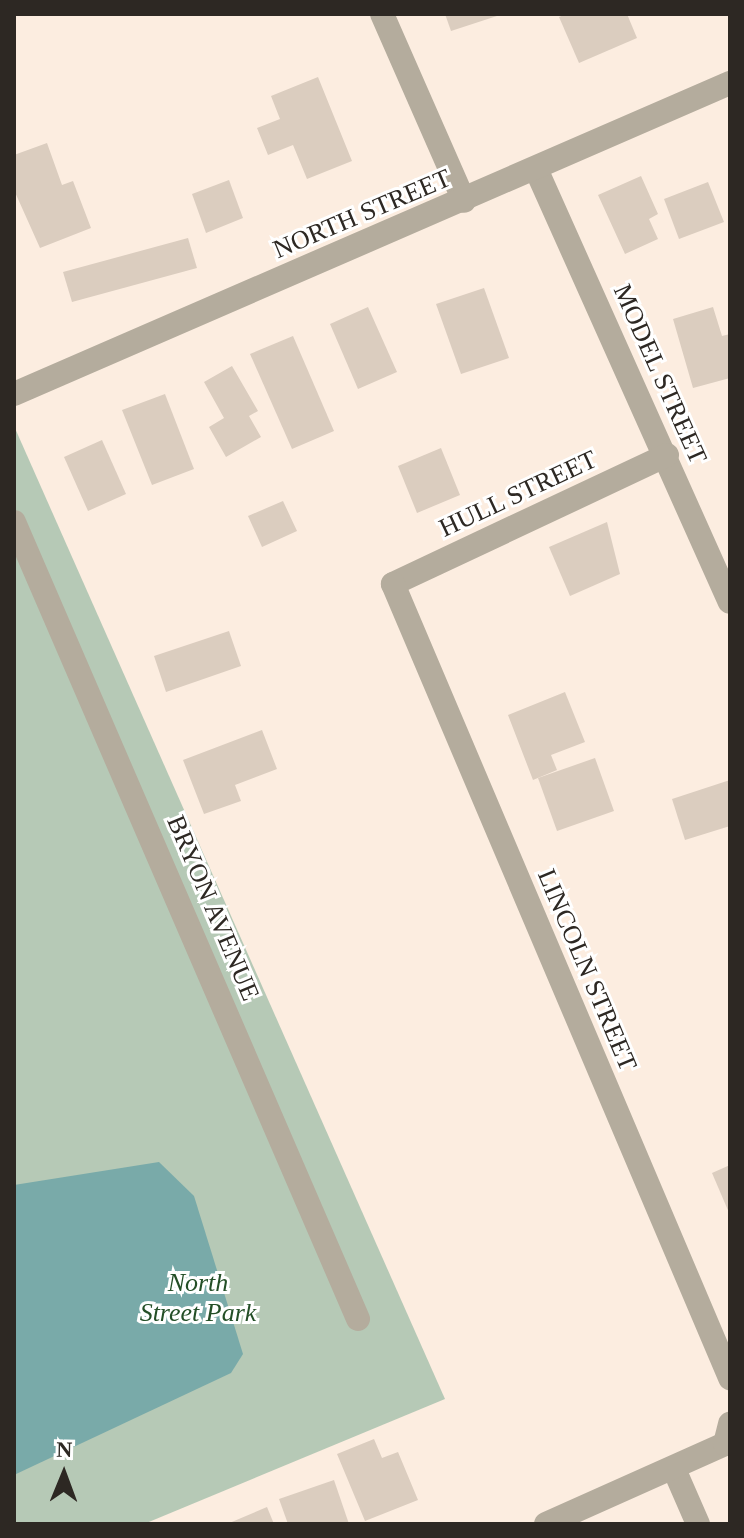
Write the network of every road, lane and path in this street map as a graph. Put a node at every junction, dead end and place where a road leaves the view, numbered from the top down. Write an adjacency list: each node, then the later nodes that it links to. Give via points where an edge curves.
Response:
1 (382, 14): 4 (street)
2 (730, 83): 3 (street, NORTH STREET)
3 (536, 169): 4 (street, NORTH STREET); 6 (street, MODEL STREET)
4 (464, 201): 5 (street, NORTH STREET)
5 (14, 394)
6 (667, 455): 8 (street, HULL STREET); 9 (street, MODEL STREET)
7 (14, 522): 10 (street, BRYON AVENUE)
8 (393, 584): 11 (street, LINCOLN STREET)
9 (730, 602)
10 (358, 1319)
11 (730, 1378)
12 (730, 1424): 13 (street, via 725,1444)
13 (674, 1469): 14 (street); 15 (street)
14 (546, 1524)
15 (698, 1524)

